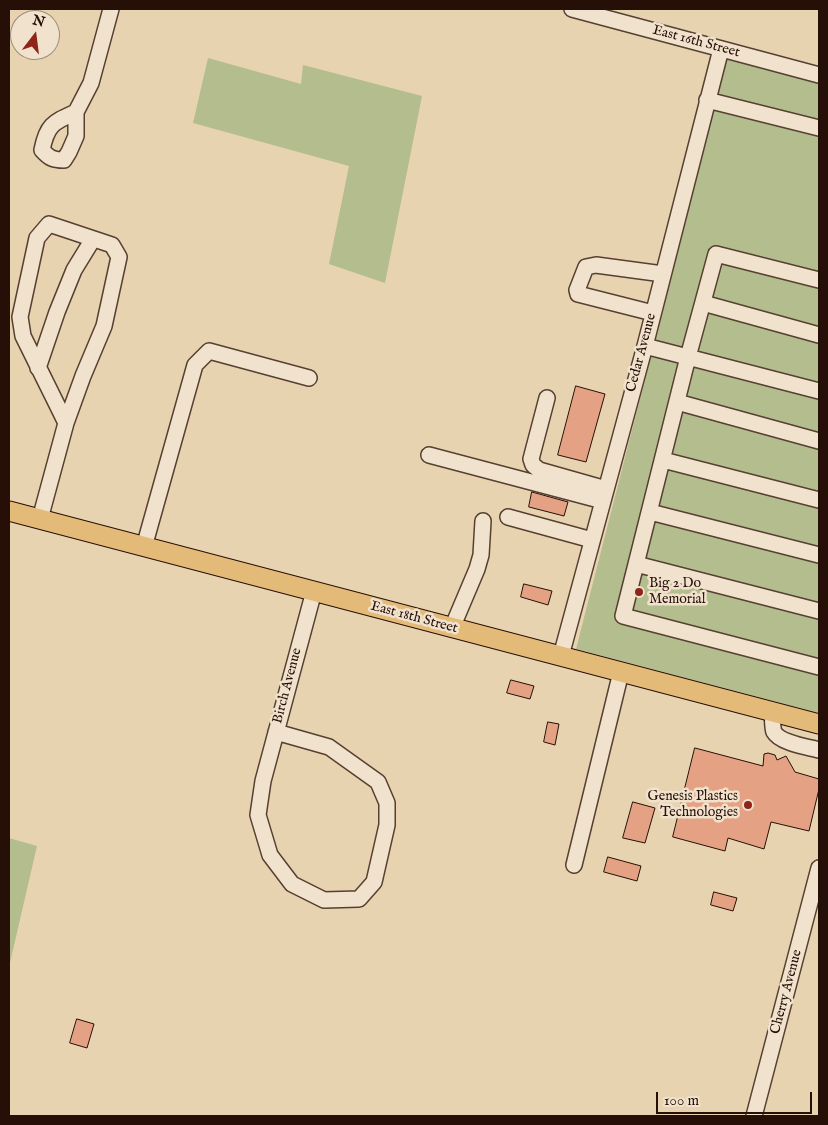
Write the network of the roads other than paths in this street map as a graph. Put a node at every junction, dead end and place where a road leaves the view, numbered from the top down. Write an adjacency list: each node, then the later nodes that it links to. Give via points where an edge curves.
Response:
1 (111, 9): 6 (street, via 91,83)
2 (572, 9): 3 (street, East 16th Street)
3 (720, 49): 4 (street, East 16th Street); 5 (street, Cedar Avenue)
4 (819, 75)
5 (708, 100): 7 (street); 9 (street, Cedar Avenue)
6 (76, 112)
7 (819, 128)
8 (93, 239): 16 (street, via 74,270); 16 (street, via 50,224 37,238 20,317 23,336); 21 (street, via 112,245 119,257 104,326)
9 (663, 274): 12 (street, Cedar Avenue); 12 (street, via 596,265 586,267 577,290 578,294)
10 (819, 280): 11 (street, via 716,254)
11 (703, 303): 13 (street); 15 (street)
12 (653, 313): 14 (street, Cedar Avenue)
13 (819, 335)
14 (645, 346): 15 (street); 25 (street, Cedar Avenue)
15 (688, 357): 18 (street); 20 (street)
16 (38, 368): 21 (street)
17 (309, 378): 33 (street, via 210,351 195,365)
18 (819, 391)
19 (547, 398): 25 (street, via 531,459 533,465)
20 (677, 402): 22 (street); 24 (street)
21 (66, 423): 30 (street)
22 (819, 441)
23 (429, 455): 25 (street)
24 (662, 460): 26 (street); 28 (street)
25 (604, 495): 32 (street, Cedar Avenue)
26 (819, 500)
27 (9, 511): 30 (main road, East 18th Street)
28 (650, 512): 34 (street); 35 (street)
29 (508, 517): 32 (street)
30 (40, 519): 33 (main road, East 18th Street)
31 (483, 521): 38 (street, via 477,569)
32 (592, 540): 39 (street, Cedar Avenue)
33 (144, 547): 36 (main road, East 18th Street)
34 (819, 555)
35 (636, 564): 37 (street); 40 (street, via 623,616)
36 (314, 591): 38 (main road, East 18th Street); 44 (street, Birch Avenue)
37 (819, 610)
38 (452, 628): 39 (main road, East 18th Street)
39 (561, 656): 41 (main road, East 18th Street)
40 (819, 667)
41 (621, 672): 42 (main road, East 18th Street); 46 (street)
42 (772, 712): 43 (main road, East 18th Street); 45 (street, via 778,737)
43 (819, 724)
44 (276, 732): 44 (street, Birch Avenue, via 258,815 270,855 292,884 324,900 359,899 374,882 387,825 387,803 378,782 329,747)
45 (819, 750)
46 (574, 865)
47 (819, 868): 48 (street, Cherry Avenue)
48 (754, 1116)

